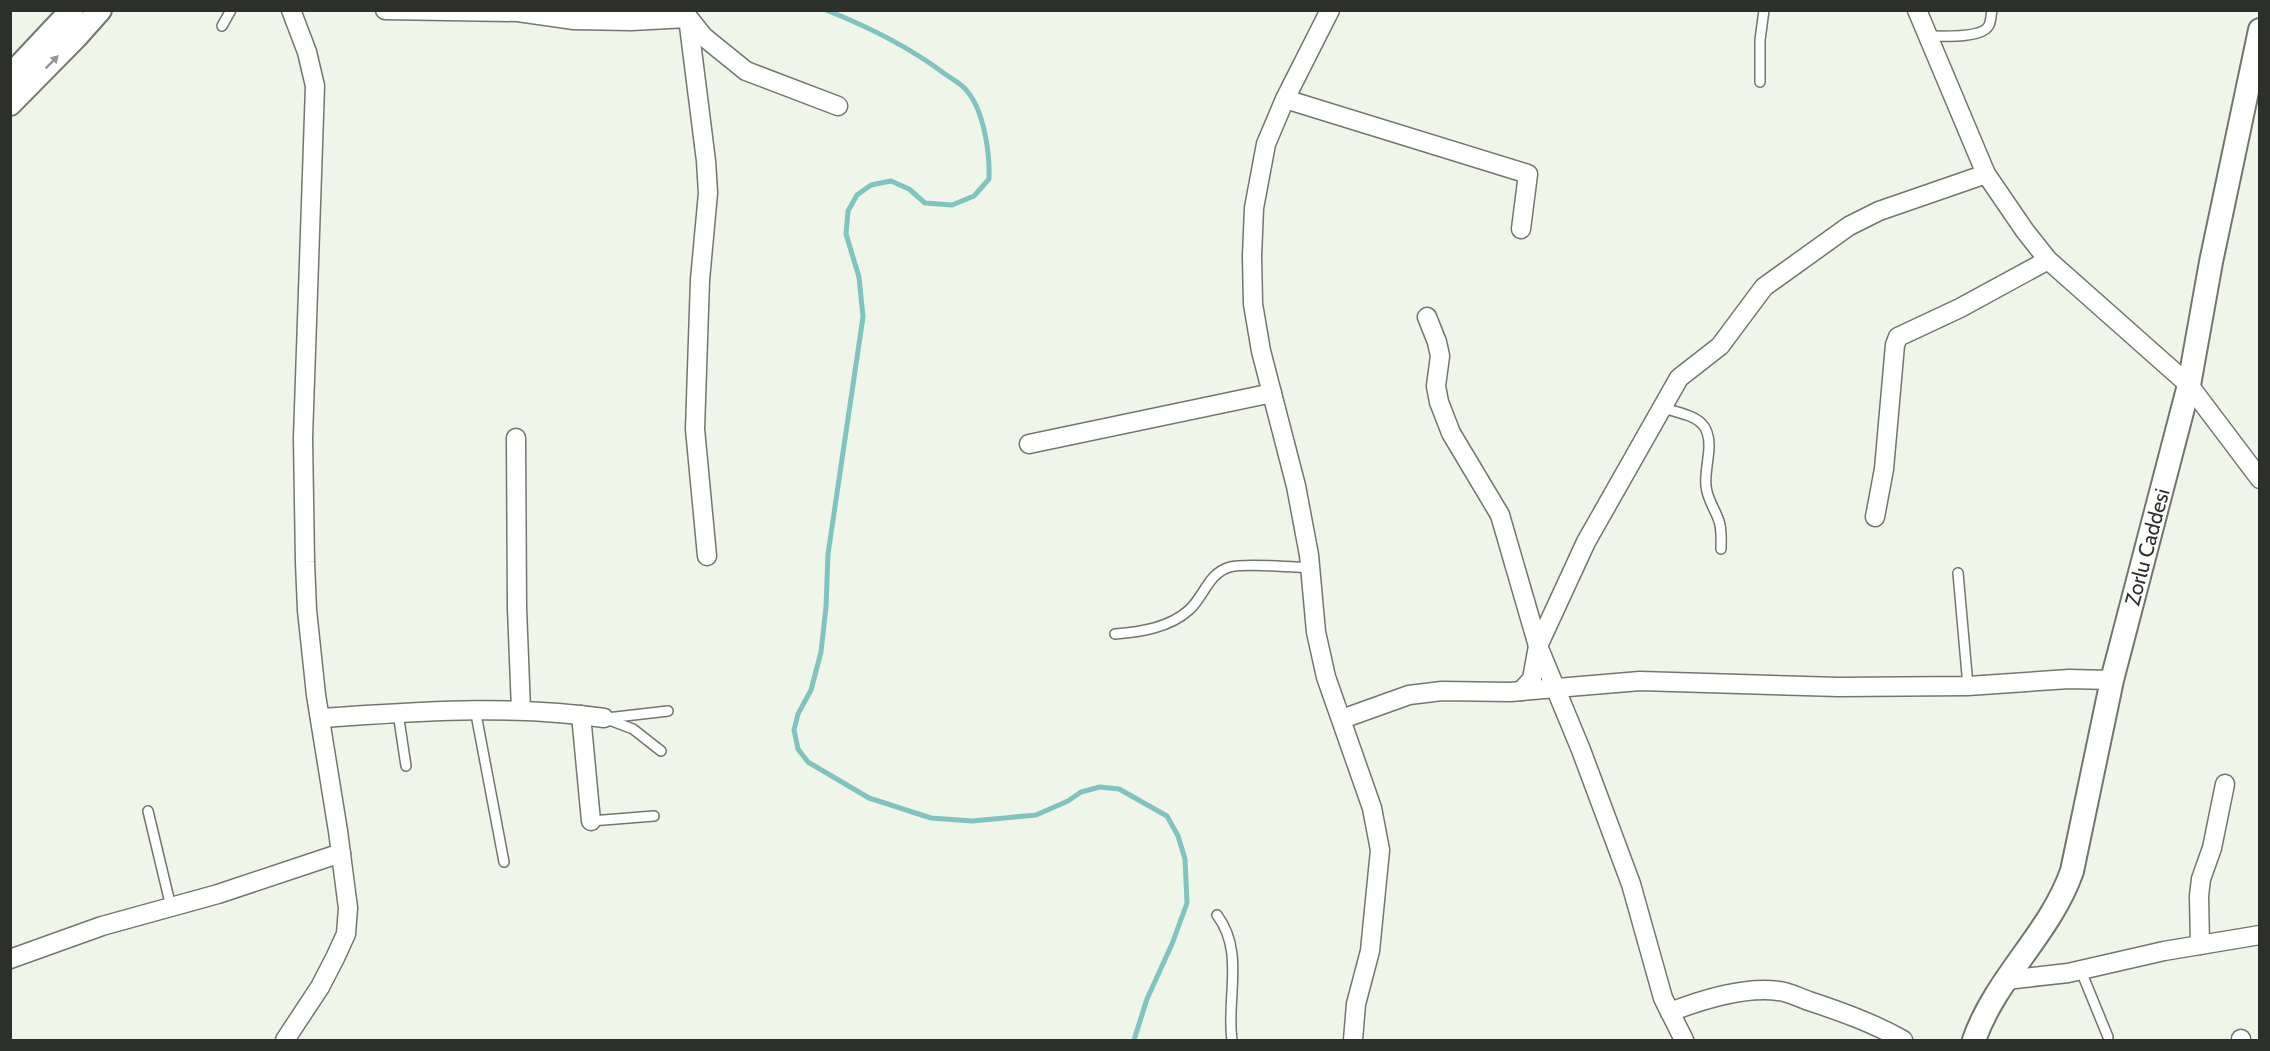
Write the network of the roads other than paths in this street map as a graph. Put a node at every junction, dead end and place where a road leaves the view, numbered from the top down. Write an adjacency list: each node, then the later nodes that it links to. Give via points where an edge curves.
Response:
1 (72, 10): 14 (street)
2 (100, 10): 17 (street, one-way to 2)
3 (231, 10): 11 (lane)
4 (291, 10): 45 (street, via 315,86 303,438 307,610)
5 (385, 10): 10 (street, via 518,12 574,20 631,21)
6 (1330, 10): 16 (street)
7 (1764, 10): 15 (lane)
8 (1917, 10): 13 (street)
9 (1992, 10): 13 (lane, via 1985,31)
10 (686, 14): 18 (street, via 704,37 746,71); 31 (street, via 708,193 700,280 695,429)
11 (222, 26)
12 (2259, 30): 23 (street, Zorlu Caddesi)
13 (1927, 36): 19 (street)
14 (10, 75)
15 (1760, 82)
16 (1285, 99): 20 (street, via 1528,174); 24 (street, via 1266,144 1254,208 1253,304)
17 (10, 104)
18 (838, 106)
19 (1986, 174): 21 (street); 25 (street, via 1879,211 1849,226 1778,275 1754,299 1720,346 1679,378)
20 (1521, 229)
21 (2048, 260): 23 (street); 29 (street, via 1898,337)
22 (1427, 317): 35 (street, via 1440,356 1436,386 1439,402 1451,432 1500,515)
23 (2189, 385): 28 (street); 36 (street, Zorlu Caddesi)
24 (1272, 393): 27 (street); 32 (street, via 1296,486)
25 (1663, 408): 30 (lane, via 1693,417 1709,432 1706,485 1720,523); 35 (street, via 1586,542)
26 (516, 438): 41 (street)
27 (1029, 444)
28 (2259, 479)
29 (1875, 517)
30 (1721, 549)
31 (706, 556)
32 (1310, 568): 34 (lane, via 1232,566 1210,580 1191,609 1179,618 1147,630); 47 (street, via 1316,632 1326,677)
33 (1958, 573): 37 (lane)
34 (1115, 634)
35 (1538, 646): 38 (street); 39 (street, via 1532,679)
36 (2112, 680): 37 (street); 62 (street, Zorlu Caddesi, via 2081,834 2063,895)
37 (1968, 686): 38 (street, via 1640,681)
38 (1555, 688): 39 (street); 63 (street, via 1631,884)
39 (1521, 692): 47 (street, via 1426,692)
40 (475, 709): 41 (street); 43 (street); 55 (lane)
41 (521, 710): 44 (street)
42 (668, 711): 46 (lane)
43 (398, 713): 45 (street); 49 (lane)
44 (581, 715): 46 (street); 53 (street)
45 (320, 718): 54 (street)
46 (604, 718): 48 (lane, via 633,729)
47 (1342, 719): 67 (street, via 1371,808 1380,850 1370,951 1356,1004)
48 (661, 751)
49 (406, 766)
50 (2225, 783): 59 (street, via 2212,849 2201,879)
51 (148, 811): 56 (lane)
52 (654, 816): 53 (lane)
53 (591, 821)
54 (341, 853): 56 (street); 65 (street, via 348,908 346,934 320,987)
55 (504, 861)
56 (171, 907): 60 (street, via 102,926)
57 (1217, 915): 66 (lane, via 1230,938 1233,957 1229,1020)
58 (2259, 935): 59 (street)
59 (2200, 945): 61 (street)
60 (10, 959)
61 (2081, 971): 62 (street); 64 (lane)
62 (2006, 980): 70 (street, Zorlu Caddesi)
63 (1670, 1012): 68 (street); 69 (street, via 1725,995 1779,991 1871,1023)
64 (2108, 1037)
65 (285, 1041)
66 (1232, 1041)
67 (1353, 1041)
68 (1684, 1041)
69 (1903, 1041)
70 (1974, 1041)

